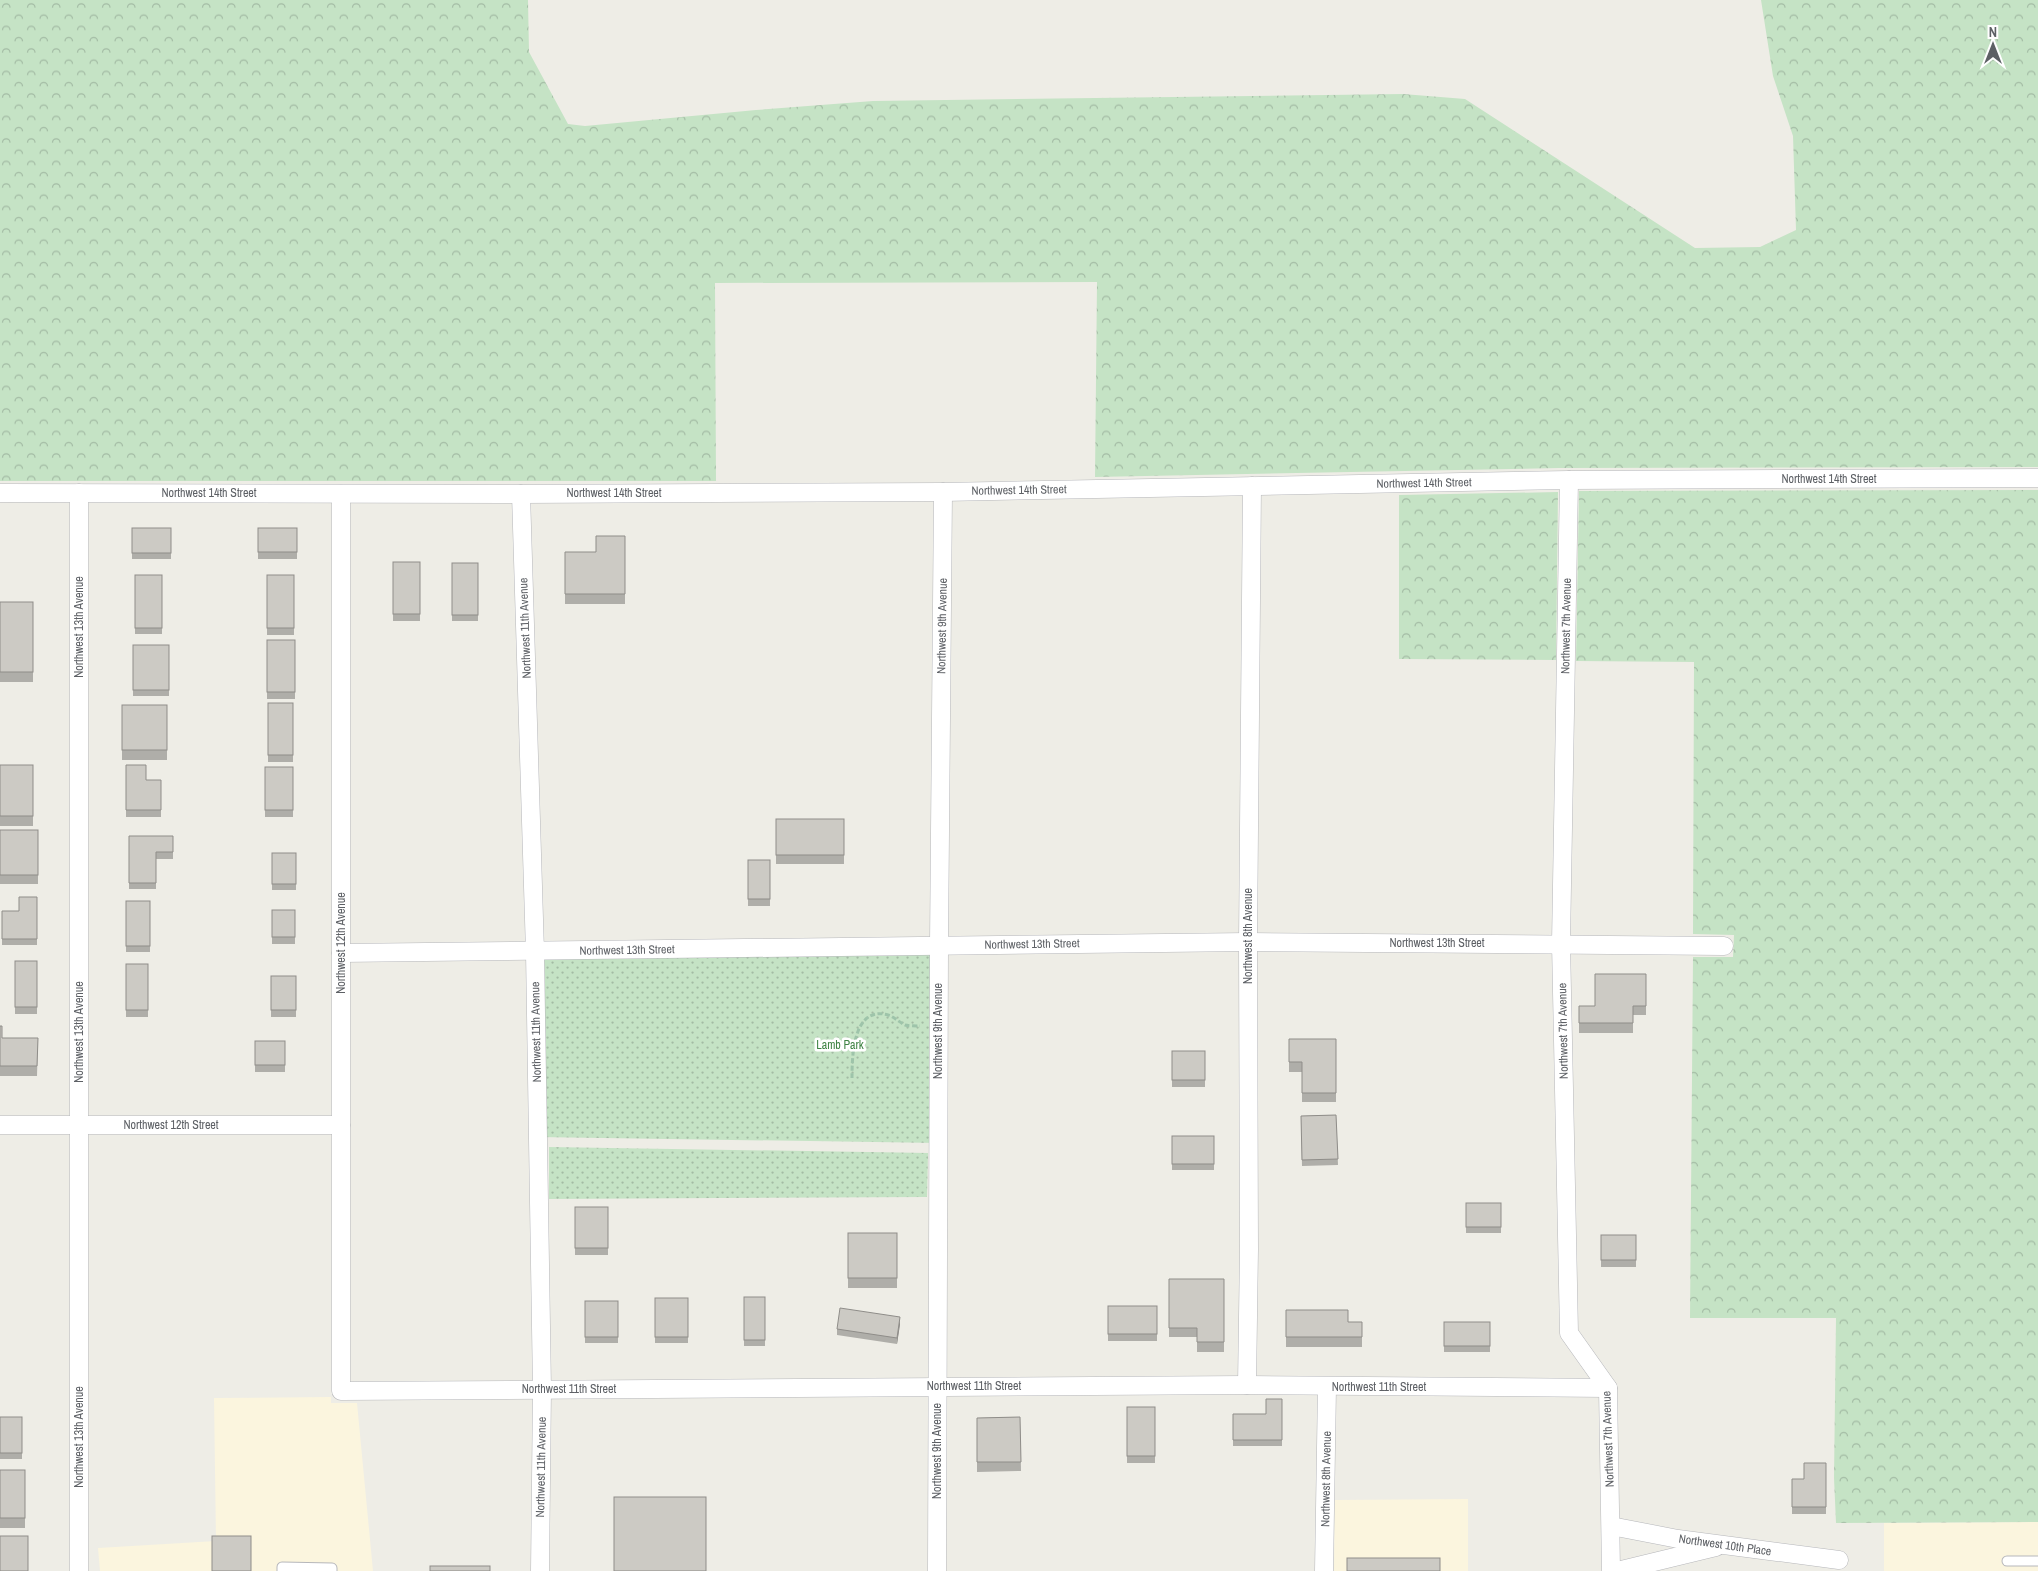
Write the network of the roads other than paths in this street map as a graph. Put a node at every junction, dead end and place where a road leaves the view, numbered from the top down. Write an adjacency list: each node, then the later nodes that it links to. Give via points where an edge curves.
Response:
1 (2038, 478): 2 (street, Northwest 14th Street)
2 (1569, 480): 3 (street, Northwest 14th Street); 10 (street, Northwest 7th Avenue)
3 (1252, 486): 4 (street, Northwest 14th Street); 9 (street, Northwest 8th Avenue)
4 (944, 492): 8 (street, Northwest 14th Street); 11 (street, Northwest 9th Avenue)
5 (0, 493): 6 (street, Northwest 14th Street)
6 (79, 493): 7 (street, Northwest 14th Street); 15 (street, Northwest 13th Avenue)
7 (341, 494): 8 (street, Northwest 14th Street); 14 (street, Northwest 12th Avenue)
8 (521, 494): 13 (street, Northwest 11th Avenue)
9 (1248, 942): 10 (street, Northwest 13th Street); 11 (street, Northwest 13th Street); 18 (street, Northwest 8th Avenue)
10 (1562, 943): 12 (street, Northwest 13th Street); 21 (street, Northwest 7th Avenue, via 1569,1333)
11 (939, 945): 13 (street, Northwest 13th Street); 19 (street, Northwest 9th Avenue)
12 (1724, 946)
13 (535, 952): 14 (street, Northwest 13th Street); 22 (street, Northwest 11th Avenue)
14 (341, 953): 17 (street, Northwest 12th Avenue)
15 (79, 1124): 16 (street, Northwest 12th Street); 17 (street, Northwest 12th Street); 29 (street, Northwest 13th Avenue)
16 (0, 1125)
17 (341, 1125): 23 (street, Northwest 12th Avenue)
18 (1247, 1385): 19 (street, Northwest 11th Street); 20 (street, Northwest 11th Street)
19 (937, 1386): 22 (street, Northwest 11th Street); 33 (street, Northwest 9th Avenue)
20 (1327, 1387): 21 (street, Northwest 11th Street); 34 (street, Northwest 8th Avenue)
21 (1608, 1388): 24 (street, Northwest 7th Avenue)
22 (542, 1389): 23 (street, Northwest 11th Street); 32 (street, Northwest 11th Avenue)
23 (341, 1391)
24 (1611, 1526): 25 (street, Northwest 10th Place); 35 (street, Northwest 7th Avenue)
25 (1724, 1545): 26 (street, Northwest 10th Place); 36 (street)
26 (1839, 1560)
27 (2007, 1561): 28 (lane)
28 (2038, 1561)
29 (78, 1571)
30 (282, 1571): 31 (lane, via 282,1567 332,1568)
31 (332, 1571)
32 (540, 1571)
33 (937, 1571)
34 (1324, 1571)
35 (1611, 1571)
36 (1617, 1571)

